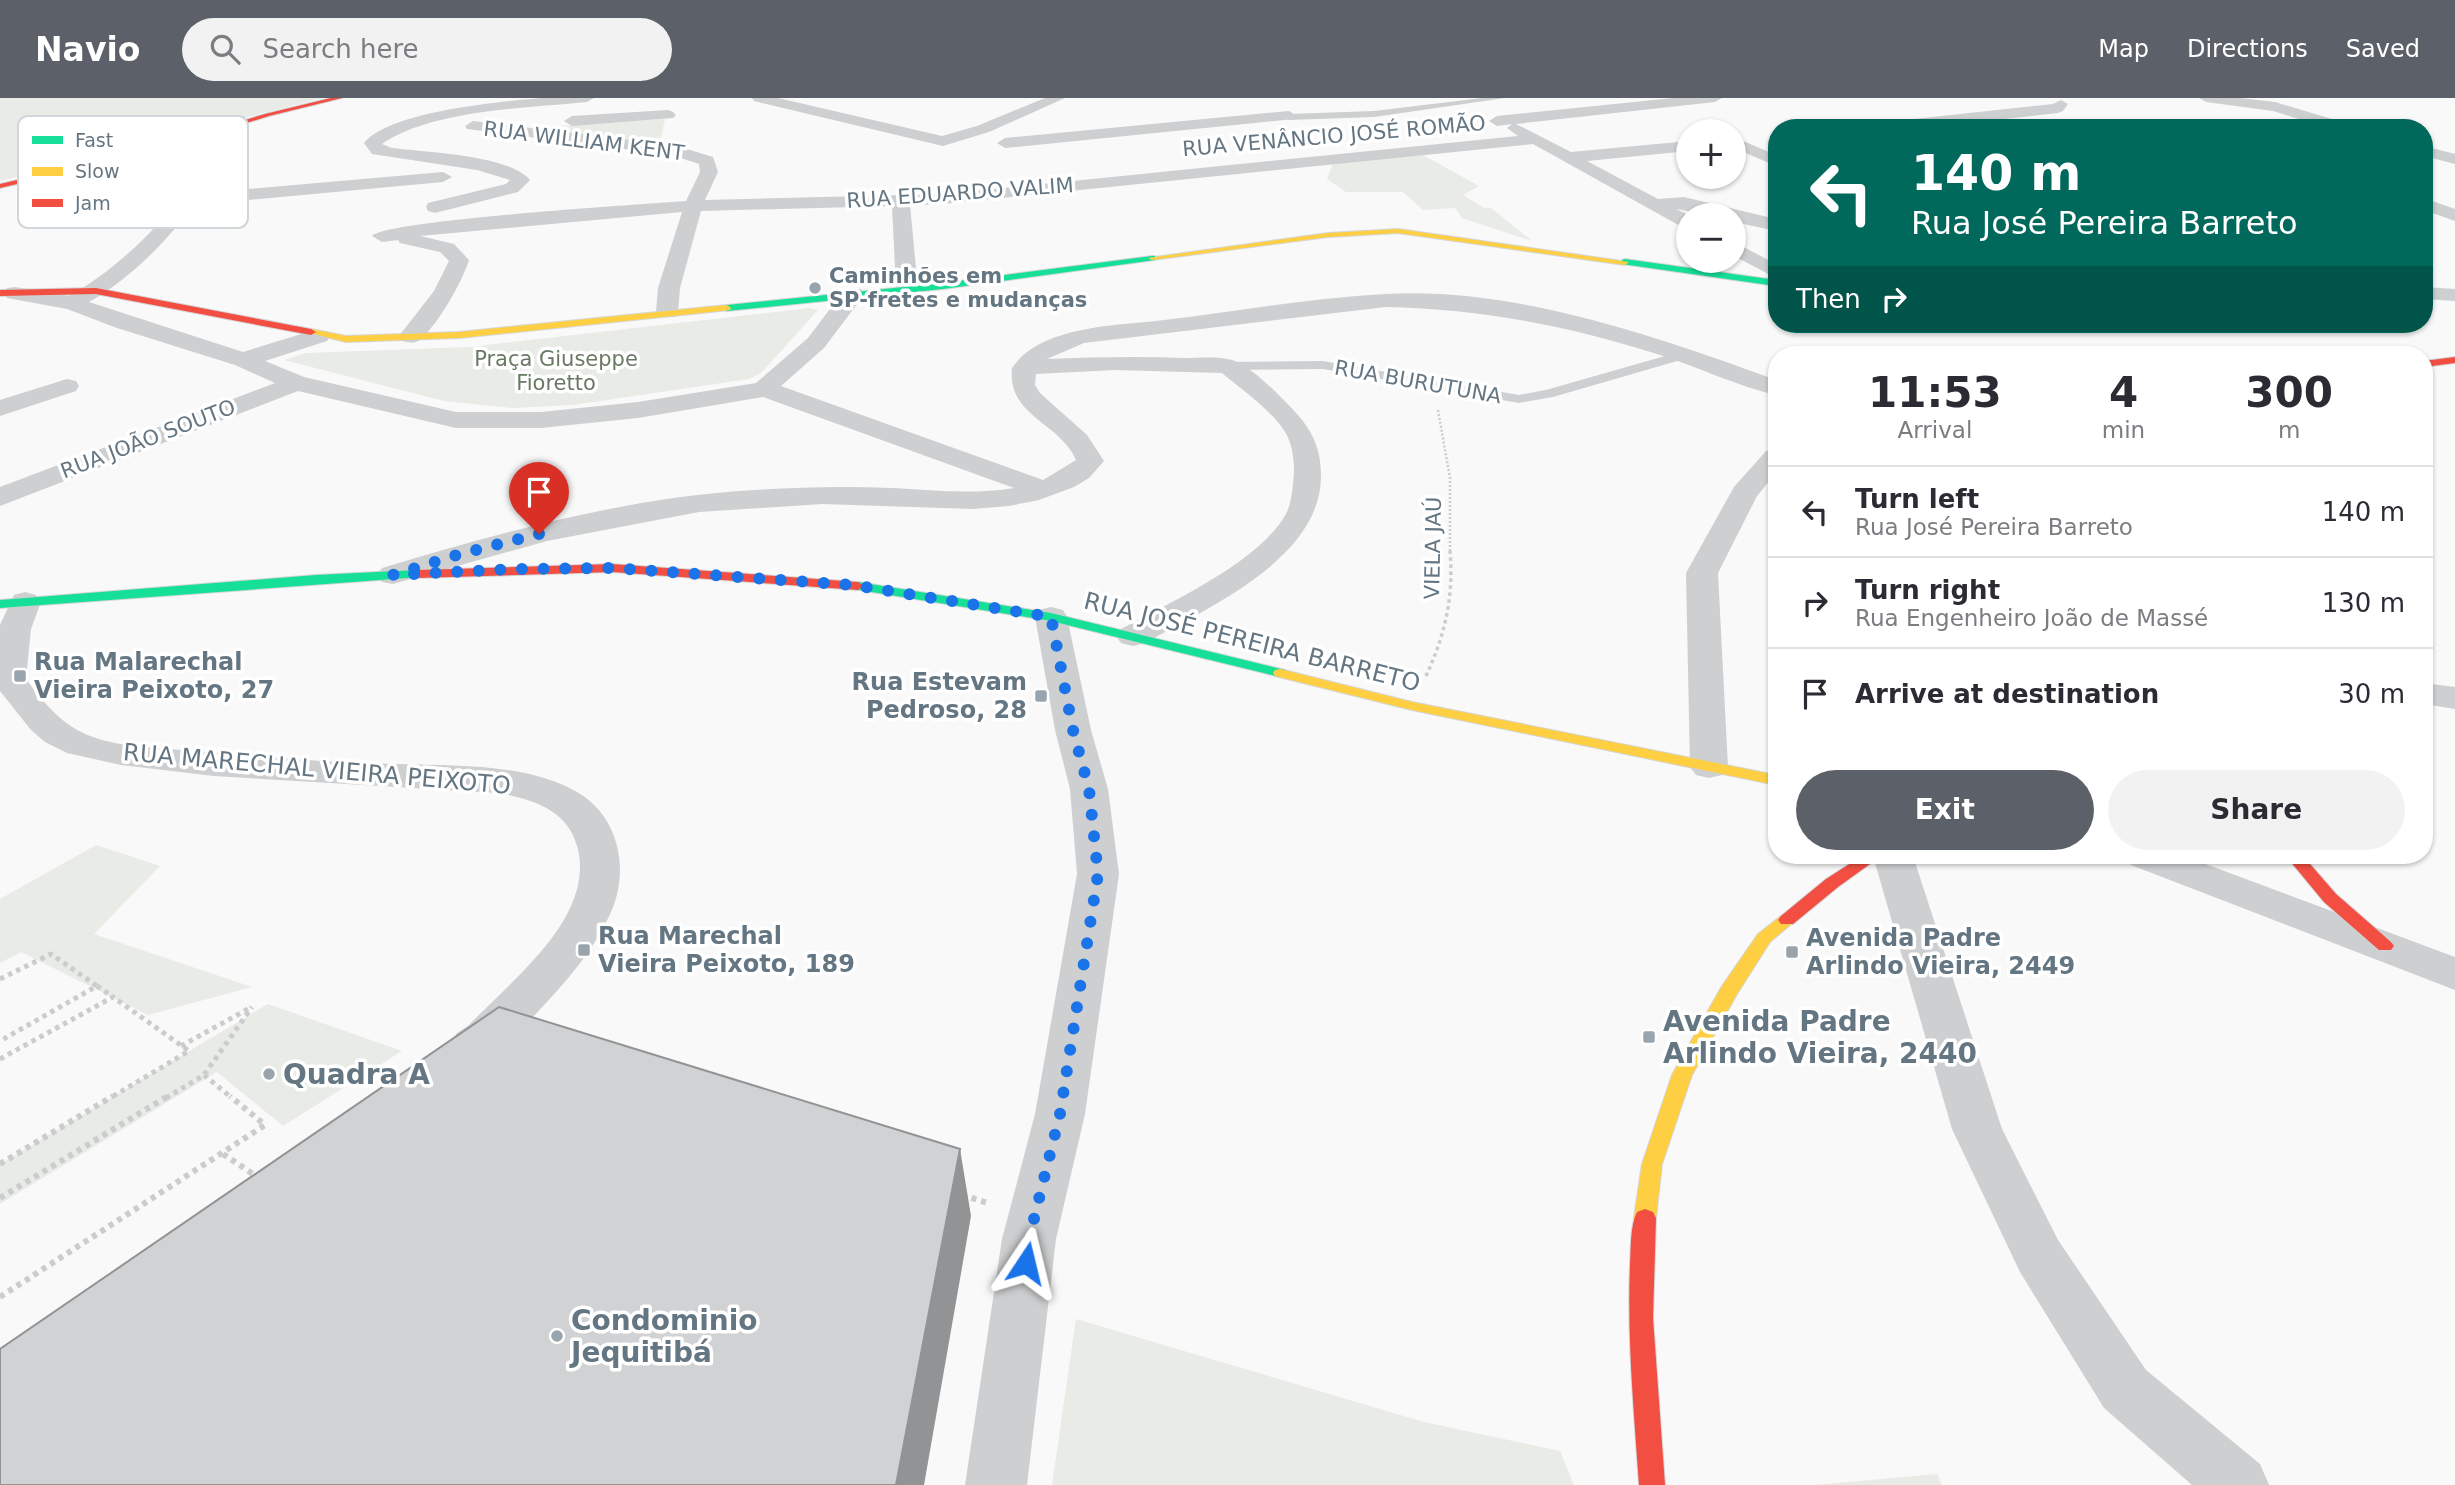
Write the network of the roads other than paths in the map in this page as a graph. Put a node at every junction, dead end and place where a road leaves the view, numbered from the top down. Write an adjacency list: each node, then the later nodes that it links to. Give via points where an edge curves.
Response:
1 (339, 98): 14 (street)
2 (587, 98): 15 (street)
3 (759, 98): 4 (street, via 938,141 983,129)
4 (1058, 98)
5 (1502, 98): 10 (lane, via 1374,114)
6 (1715, 98): 16 (street, RUA VENÂNCIO JOSÉ ROMÃO)
7 (2045, 98): 12 (street, via 2061,104 2058,108)
8 (2206, 98): 13 (street, via 2275,107)
9 (1259, 102): 10 (street)
10 (1294, 110): 19 (street); 23 (street)
11 (668, 115): 18 (street)
12 (1960, 119)
13 (2316, 119)
14 (248, 121)
15 (426, 121): 18 (street, RUA WILLIAM KENT); 30 (street, via 379,136 373,143 378,150 397,155)
16 (1501, 121): 17 (street, RUA VENÂNCIO JOSÉ ROMÃO); 21 (street)
17 (1474, 123)
18 (475, 127): 39 (street, RUA WILLIAM KENT, via 674,150 700,157 707,161 709,172)
19 (1301, 131)
20 (1766, 138): 22 (street)
21 (1538, 139): 27 (street); 34 (street, RUA EDUARDO VALIM)
22 (1746, 140)
23 (1004, 143)
24 (1676, 147): 27 (street)
25 (1746, 147): 28 (street)
26 (2433, 153): 29 (street)
27 (1571, 157): 36 (street)
28 (1768, 157)
29 (2455, 159)
30 (508, 171): 33 (street); 41 (street, via 521,180 512,188)
31 (18, 182): 32 (street)
32 (0, 186)
33 (248, 195)
34 (901, 201): 39 (street, RUA EDUARDO VALIM); 52 (street)
35 (2455, 202): 38 (street)
36 (1653, 203): 37 (street); 44 (street)
37 (1676, 203)
38 (2433, 203)
39 (693, 206): 48 (street, RUA EDUARDO VALIM); 59 (street, RUA WILLIAM KENT, via 669,288)
40 (2433, 207): 42 (street)
41 (422, 210)
42 (2455, 215)
43 (396, 216): 48 (street, via 370,223 372,232)
44 (1676, 216)
45 (1746, 218): 46 (street)
46 (1768, 223)
47 (162, 228): 53 (street)
48 (382, 236): 61 (street, via 431,242 447,247 459,260 431,311)
49 (1746, 255): 50 (street)
50 (1768, 267)
51 (1768, 282): 52 (street, via 1388,232 1328,235)
52 (907, 289): 55 (street)
53 (96, 291): 54 (street); 58 (street); 60 (street)
54 (7, 293): 58 (street)
55 (853, 294): 59 (street); 71 (street, via 816,343)
56 (2433, 294): 57 (street)
57 (2455, 295)
58 (72, 303): 63 (street)
59 (667, 313): 61 (street)
60 (318, 335): 61 (street, via 346,339); 63 (street)
61 (410, 336)
62 (1686, 355): 66 (lane, RUA BURUTUNA, via 1533,397 1508,398 1323,365); 67 (street, via 1528,315 1411,299 1080,337 1040,353); 69 (street)
63 (243, 360): 68 (street)
64 (2455, 360): 65 (street)
65 (2433, 362)
66 (1228, 366): 67 (street, via 1115,363); 79 (street, via 1302,439 1307,485 1299,517 1262,556)
67 (1024, 368): 74 (street, via 1023,384 1079,442 1090,461 1069,480)
68 (296, 383): 71 (street, via 456,420 491,421 638,410); 75 (street, RUA JOÃO SOUTO)
69 (1768, 385)
70 (67, 386): 72 (street)
71 (764, 389): 74 (street)
72 (0, 408)
73 (1768, 466): 82 (street, via 1744,493 1702,573)
74 (1042, 489): 76 (street, via 968,501 803,496 699,505 514,539)
75 (0, 497)
76 (393, 575): 77 (street, RUA JOSÉ PEREIRA BARRETO); 78 (street, RUA JOSÉ PEREIRA BARRETO, via 612,568 852,585)
77 (12, 603): 90 (street, RUA MARECHAL VIEIRA PEIXOTO, via 15,629 9,679 58,735 86,746 122,755 235,767 530,787 562,799 582,814 597,842 600,866 599,891 579,931 486,1037)
78 (1051, 617): 79 (street, RUA JOSÉ PEREIRA BARRETO); 91 (street, via 1089,789 1098,874 1060,1114 1029,1239)
79 (1133, 636): 82 (street, RUA JOSÉ PEREIRA BARRETO, via 1412,706)
80 (2433, 695): 81 (street)
81 (2455, 698)
82 (1709, 767): 83 (street, RUA JOSÉ PEREIRA BARRETO)
83 (1768, 778)
84 (1861, 864): 92 (street, via 1764,938 1682,1076 1652,1164 1641,1254)
85 (1895, 864): 93 (street, via 1977,1129 2039,1256 2124,1389)
86 (2166, 864): 88 (street)
87 (2301, 864): 88 (street, via 2330,898)
88 (2385, 946): 89 (street)
89 (2455, 975)
90 (439, 1069)
91 (996, 1485)
92 (1652, 1485)
93 (2238, 1485)

